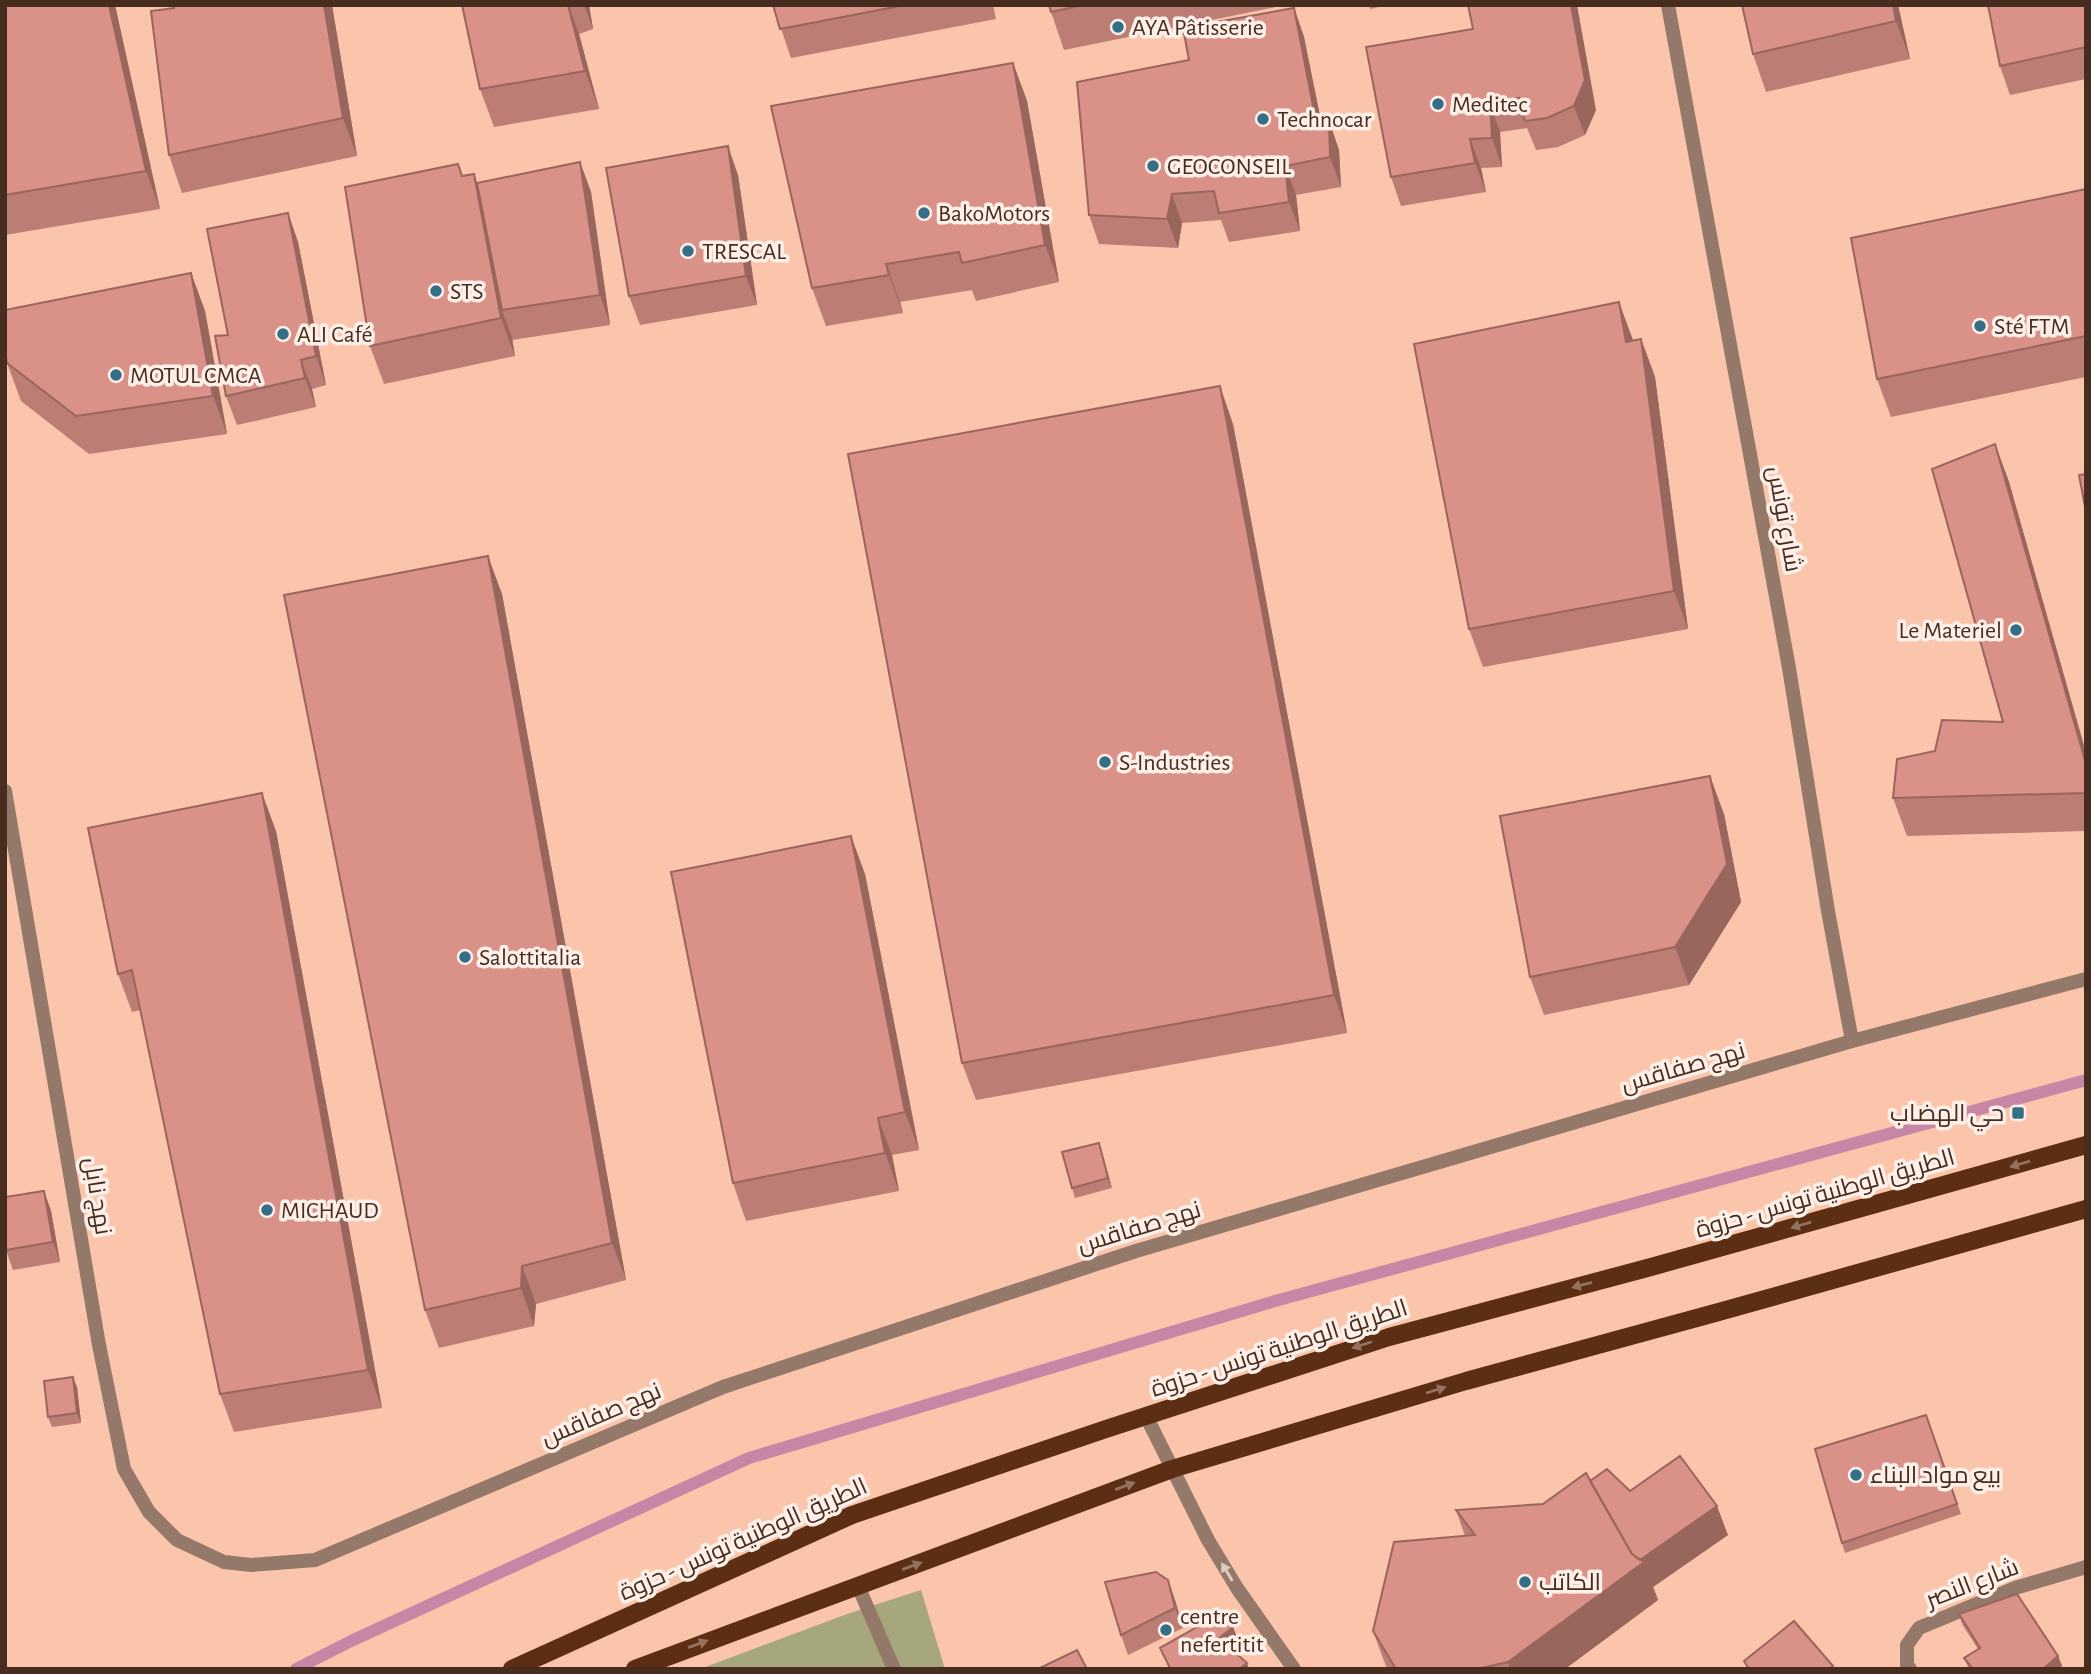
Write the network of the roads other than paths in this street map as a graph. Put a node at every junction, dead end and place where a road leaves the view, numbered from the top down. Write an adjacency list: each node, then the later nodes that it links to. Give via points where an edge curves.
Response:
1 (1668, 5): 4 (street, شارع تونس)
2 (5, 791): 9 (street, نهج نابل, via 124,1469 149,1512 177,1540)
3 (2086, 979): 4 (street, نهج صفاقس)
4 (1852, 1041): 9 (street, نهج صفاقس, via 1136,1251 736,1383 314,1560)
5 (2086, 1145): 7 (main road, الطريق الوطنية تونس - حزوة, one-way to 7, via 1389,1337)
6 (2086, 1209): 8 (main road, one-way to 6, via 1466,1381)
7 (1146, 1416): 8 (street); 12 (main road, الطريق الوطنية تونس - حزوة, via 852,1515)
8 (1171, 1469): 11 (main road, one-way to 8); 15 (street, one-way to 8, via 1237,1588)
9 (225, 1562)
10 (2086, 1567): 16 (street, شارع النصر, via 2015,1588 1919,1628 1907,1644)
11 (858, 1586): 13 (main road, one-way to 11); 14 (street)
12 (512, 1669)
13 (635, 1669)
14 (894, 1669)
15 (1294, 1669)
16 (1910, 1669)

